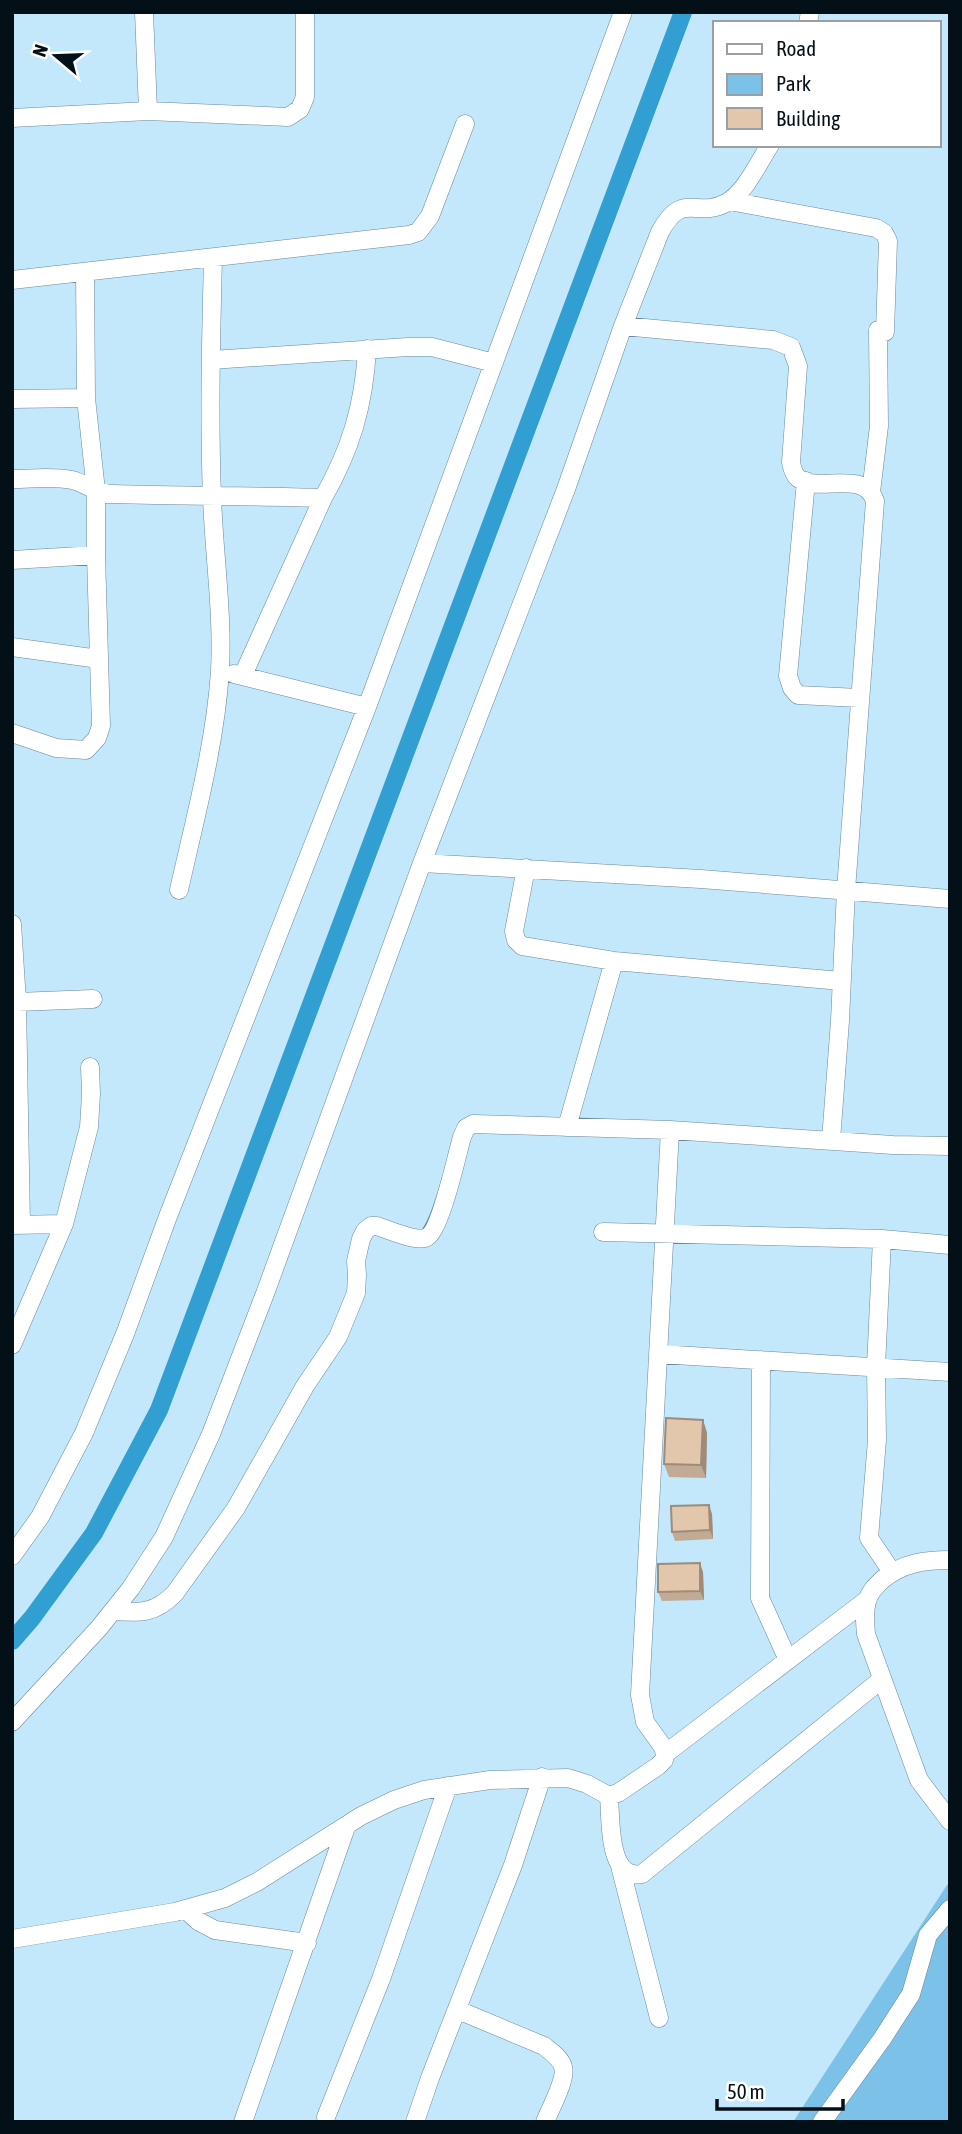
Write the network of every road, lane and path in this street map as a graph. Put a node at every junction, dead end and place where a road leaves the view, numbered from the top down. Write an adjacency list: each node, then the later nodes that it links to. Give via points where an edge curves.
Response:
1 (144, 12): 4 (street)
2 (305, 12): 4 (street, via 305,97 300,109 288,117)
3 (623, 12): 15 (street)
4 (148, 111): 5 (street)
5 (12, 118)
6 (465, 124): 9 (street, via 430,216 418,232)
7 (769, 147): 8 (street)
8 (729, 201): 12 (street, via 713,208 676,210 667,219); 21 (street, via 876,228 888,241)
9 (213, 258): 10 (street); 14 (street)
10 (85, 273): 11 (street); 16 (street)
11 (12, 280)
12 (623, 326): 19 (street, via 773,340 792,347 798,366 791,462 798,478); 33 (street, via 566,489)
13 (367, 349): 14 (street); 15 (street, via 432,347); 23 (street, via 356,426)
14 (211, 360): 22 (street)
15 (494, 363): 31 (street)
16 (86, 398): 17 (street); 20 (street)
17 (12, 399)
18 (12, 479): 20 (street, via 74,480)
19 (806, 481): 21 (street, via 858,485); 30 (street, via 788,676 798,695)
20 (96, 491): 22 (street); 24 (street)
21 (872, 492): 30 (street, via 875,501)
22 (212, 497): 23 (street); 28 (street, via 222,621)
23 (323, 498): 29 (street)
24 (96, 555): 25 (street); 27 (street)
25 (12, 560)
26 (12, 647): 27 (street)
27 (99, 659): 32 (street, via 102,726 86,750 56,748)
28 (220, 673): 29 (street); 35 (street, via 211,745)
29 (243, 675): 31 (street)
30 (859, 698): 36 (street)
31 (367, 707): 59 (street, via 103,1389 40,1517)
32 (12, 733)
33 (422, 863): 34 (street); 63 (street, via 211,1434 164,1537)
34 (526, 869): 36 (street); 39 (street, via 516,940 522,946)
35 (179, 890)
36 (846, 890): 37 (street); 40 (street)
37 (950, 899)
38 (12, 924): 42 (street)
39 (614, 961): 40 (street); 44 (street)
40 (841, 981): 46 (street)
41 (93, 999): 42 (street)
42 (17, 1002): 49 (street)
43 (90, 1067): 48 (street, via 89,1127)
44 (567, 1127): 45 (street); 63 (street, via 473,1124 462,1137 431,1235 419,1239 377,1226 365,1231 356,1261 356,1293 338,1336 236,1508 167,1602 140,1613)
45 (670, 1130): 46 (street); 51 (street)
46 (831, 1140): 47 (street)
47 (950, 1146)
48 (64, 1224): 49 (street); 54 (street)
49 (17, 1225)
50 (603, 1232): 51 (street)
51 (665, 1234): 52 (street); 55 (street)
52 (882, 1239): 53 (street); 57 (street)
53 (950, 1245)
54 (12, 1345)
55 (659, 1354): 56 (street); 67 (street, via 640,1695 645,1722)
56 (761, 1360): 57 (street); 64 (street, via 760,1598)
57 (876, 1367): 58 (street); 61 (street, via 877,1440 869,1538)
58 (950, 1372)
59 (12, 1556)
60 (950, 1560): 61 (street, via 909,1563)
61 (892, 1572): 62 (street, via 873,1588)
62 (868, 1599): 64 (street); 65 (street, via 866,1634)
63 (113, 1611): 66 (street)
64 (788, 1660): 67 (street)
65 (882, 1679): 71 (street, via 919,1780); 73 (street, via 642,1874 626,1872)
66 (12, 1722)
67 (665, 1754): 70 (street, via 658,1766)
68 (542, 1777): 69 (street); 70 (street, via 578,1780); 78 (street)
69 (448, 1786): 72 (street, via 408,1794); 80 (street, via 381,1979)
70 (609, 1796): 73 (street, via 613,1849)
71 (950, 1821)
72 (346, 1827): 74 (street, via 243,1890); 77 (street)
73 (620, 1866): 79 (street)
74 (185, 1909): 76 (street); 77 (street, via 215,1930)
75 (950, 1909): 84 (street, via 929,1935 911,1994)
76 (12, 1939)
77 (307, 1943): 81 (street)
78 (458, 2010): 82 (street); 83 (street, via 544,2046 556,2056 564,2067 563,2079)
79 (659, 2018)
80 (326, 2118)
81 (243, 2122)
82 (415, 2122)
83 (545, 2122)
84 (822, 2122)

